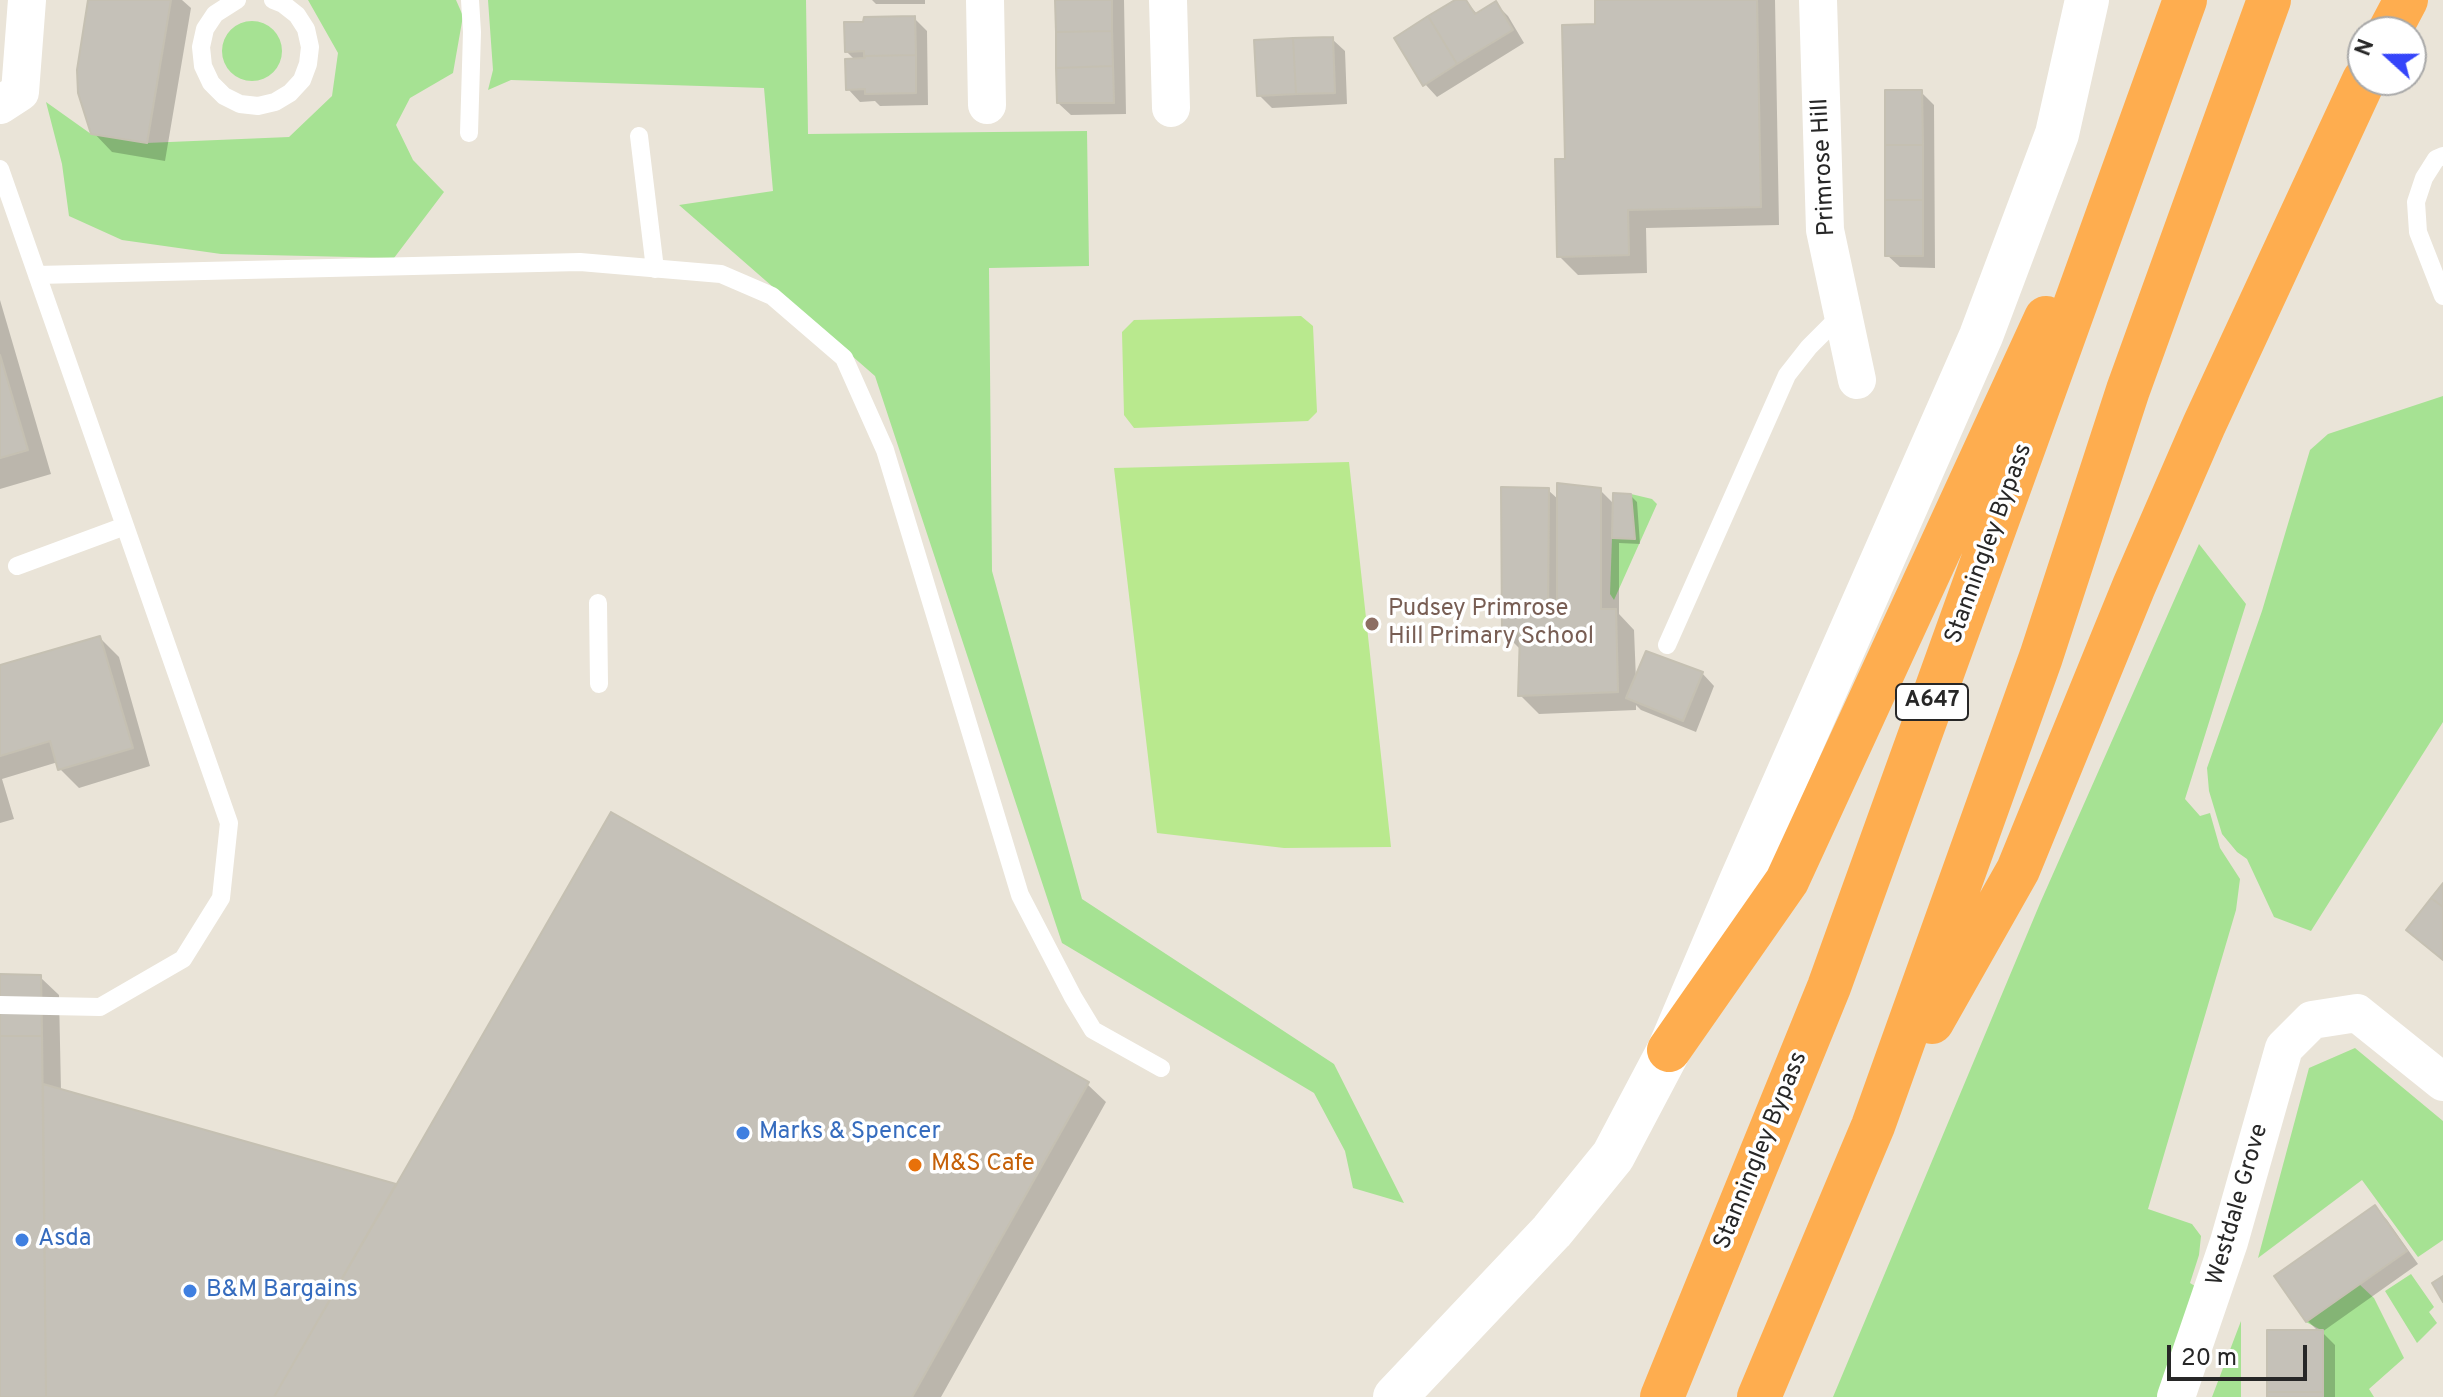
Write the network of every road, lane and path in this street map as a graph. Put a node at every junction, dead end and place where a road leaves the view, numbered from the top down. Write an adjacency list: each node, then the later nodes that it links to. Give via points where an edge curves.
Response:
1 (27, 0): 12 (street, via 20,92)
2 (237, 0): 10 (lane, via 215,14 205,29 203,66 224,96 258,106 290,93 308,64 306,29)
3 (470, 0): 16 (lane)
4 (985, 0): 13 (street)
5 (1168, 0): 14 (street)
6 (1818, 0): 23 (street, Primrose Hill, via 1825,230)
7 (2087, 0): 31 (main road, via 2057,134 1981,336)
8 (2185, 0): 15 (highway, Stanningley Bypass / A647)
9 (2269, 0): 34 (highway)
10 (279, 1)
11 (2357, 96): 34 (highway, via 2191,454 2018,870)
12 (0, 105)
13 (987, 105)
14 (1171, 108)
15 (2144, 118): 31 (highway, A647, via 2018,374 1787,881); 36 (highway, Stanningley Bypass / A647, via 1829,987)
16 (469, 133)
17 (639, 136): 20 (lane)
18 (2443, 156): 22 (lane, via 2424,178 2416,202 2418,232)
19 (0, 169): 21 (lane)
20 (655, 269): 21 (lane, via 580,262); 32 (lane, via 721,274 772,296 844,358 885,450 1020,895 1093,1030)
21 (37, 275): 25 (lane)
22 (2443, 296)
23 (1843, 313): 24 (street, Primrose Hill); 28 (lane, via 1787,375)
24 (1857, 380)
25 (125, 526): 26 (lane); 30 (lane, via 229,823 221,898 183,959 100,1007)
26 (17, 566)
27 (598, 603): 29 (lane)
28 (1667, 645)
29 (599, 684)
30 (0, 1005)
31 (1669, 1050): 35 (main road, via 1613,1156 1552,1231)
32 (1161, 1068)
33 (2440, 1074): 38 (street, Westdale Grove, via 2357,1013 2312,1020 2284,1048 2229,1242)
34 (1873, 1126): 37 (highway)
35 (1395, 1397)
36 (1662, 1397)
37 (1759, 1397)
38 (2176, 1397)

